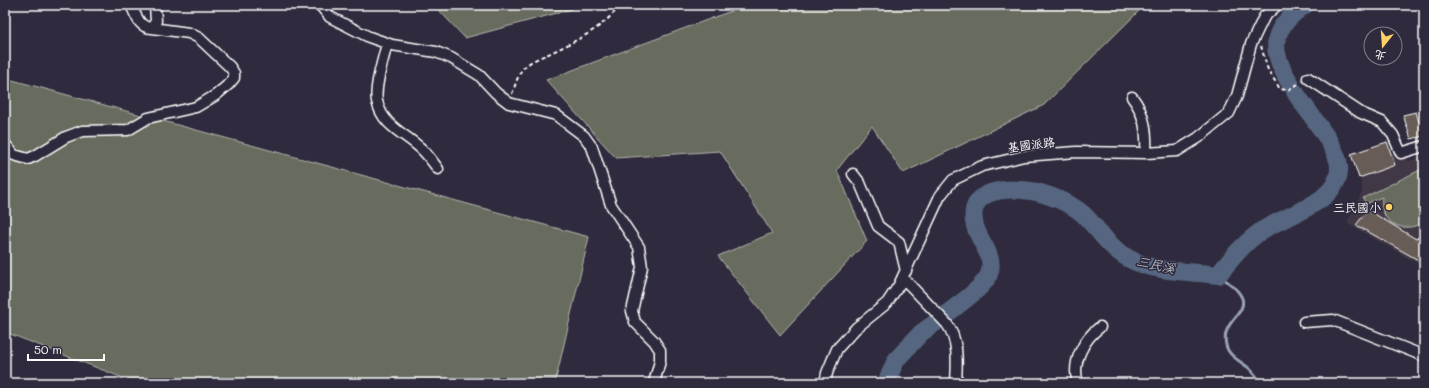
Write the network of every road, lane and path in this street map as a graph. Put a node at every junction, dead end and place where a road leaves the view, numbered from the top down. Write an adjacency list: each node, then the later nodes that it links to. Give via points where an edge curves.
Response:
1 (131, 5): 6 (street, via 141,24 146,28)
2 (155, 5): 6 (street, via 156,21)
3 (320, 5): 8 (street, via 330,17)
4 (620, 5): 11 (path, via 596,28 530,63 522,70)
5 (1277, 5): 7 (street, 基國派路, via 1264,17)
6 (152, 28): 12 (street, via 189,33 199,38 230,67 234,78 196,107 148,118 128,130 82,131 66,137 28,159 14,155)
7 (1257, 30): 9 (path, via 1268,70 1280,89 1288,90); 14 (street, 基國派路, via 1250,44 1230,113 1177,151)
8 (387, 43): 11 (street, via 424,48 451,58 480,75 496,93); 15 (street, via 377,88 377,101 384,118 393,128 419,146)
9 (1308, 78): 13 (street, via 1361,113 1382,122 1401,153)
10 (1132, 97): 14 (street, via 1144,119)
11 (509, 102): 21 (street, via 556,115 584,136 592,147 611,205 639,247 642,267 632,311 635,322 654,340 660,350)
12 (5, 144)
13 (1424, 146)
14 (1146, 153): 17 (street, 基國派路, via 1076,152 1024,156 982,166 953,180 940,196)
15 (438, 169)
16 (853, 174): 17 (street, via 860,183 878,226 899,242)
17 (904, 274): 22 (street, 基國派路, via 887,303 856,328 837,349); 23 (street, via 952,331 956,343)
18 (1304, 322): 20 (street, via 1333,320)
19 (1100, 327): 24 (street, via 1089,335 1084,344 1076,372)
20 (1424, 356)
21 (654, 383)
22 (825, 383)
23 (956, 383)
24 (1078, 383)

